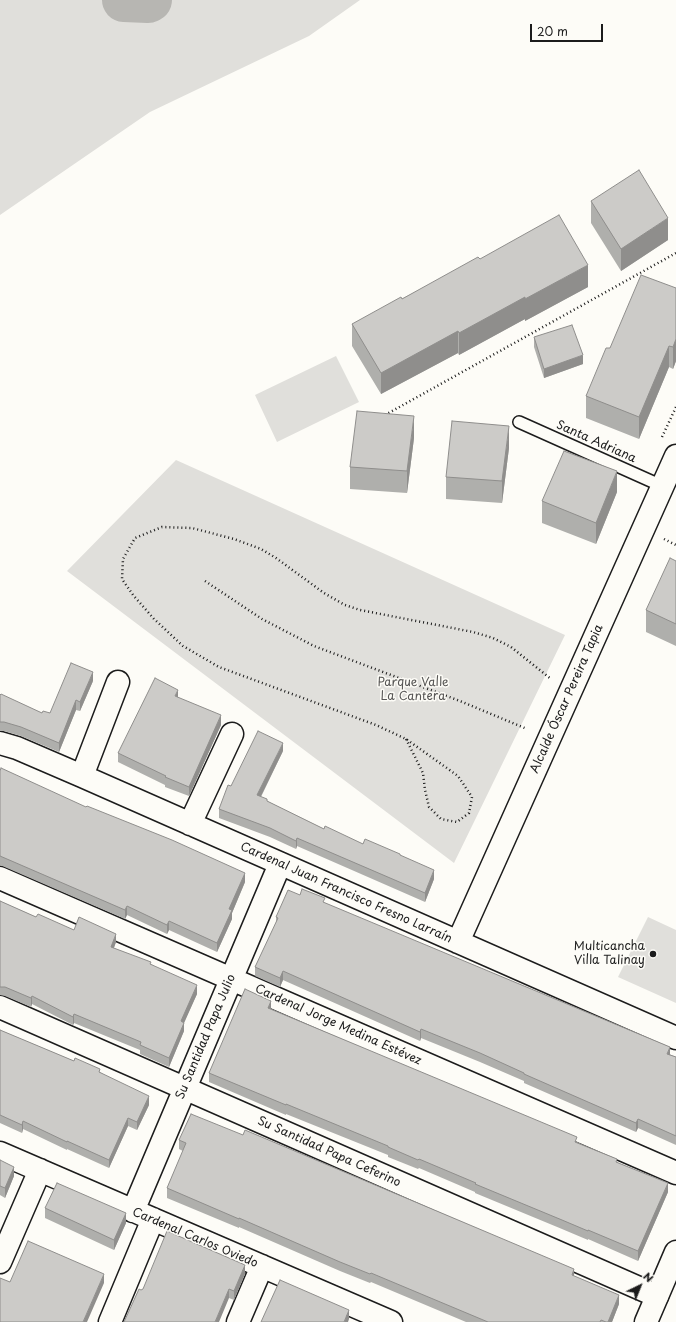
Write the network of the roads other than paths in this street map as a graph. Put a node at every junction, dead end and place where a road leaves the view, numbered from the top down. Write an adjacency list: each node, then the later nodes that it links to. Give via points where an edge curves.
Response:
1 (518, 422): 3 (lane, Santa Adriana)
2 (676, 456): 3 (street, Alcalde Óscar Pereira Tapia)
3 (662, 486): 11 (street, Alcalde Óscar Pereira Tapia)
4 (118, 682): 7 (street)
5 (232, 734): 8 (street)
6 (8, 745): 7 (street, Cardenal Juan Francisco Fresno Larraín)
7 (82, 776): 8 (street, Cardenal Juan Francisco Fresno Larraín)
8 (190, 824): 9 (street, Cardenal Juan Francisco Fresno Larraín)
9 (280, 864): 11 (street, Cardenal Juan Francisco Fresno Larraín); 12 (street, Su Santidad Papa Julio)
10 (0, 878): 12 (street, Cardenal Jorge Medina Estévez)
11 (458, 942): 14 (street, Cardenal Juan Francisco Fresno Larraín)
12 (232, 979): 15 (street, Su Santidad Papa Julio); 18 (street, Cardenal Jorge Medina Estévez)
13 (0, 1007): 15 (street, Su Santidad Papa Ceferino)
14 (676, 1038)
15 (184, 1088): 19 (street, Su Santidad Papa Julio); 24 (street, Su Santidad Papa Ceferino)
16 (0, 1153): 17 (street, Cardenal Carlos Oviedo)
17 (40, 1170): 19 (street, Cardenal Carlos Oviedo); 22 (street)
18 (676, 1173)
19 (133, 1211): 20 (street, Cardenal Carlos Oviedo)
20 (153, 1219): 23 (street, Cardenal Carlos Oviedo); 26 (street)
21 (676, 1252): 24 (street)
22 (0, 1262)
23 (262, 1266): 25 (street, Cardenal Carlos Oviedo); 27 (street)
24 (657, 1296): 28 (street)
25 (380, 1320)
26 (110, 1322)
27 (238, 1322)
28 (646, 1322)

